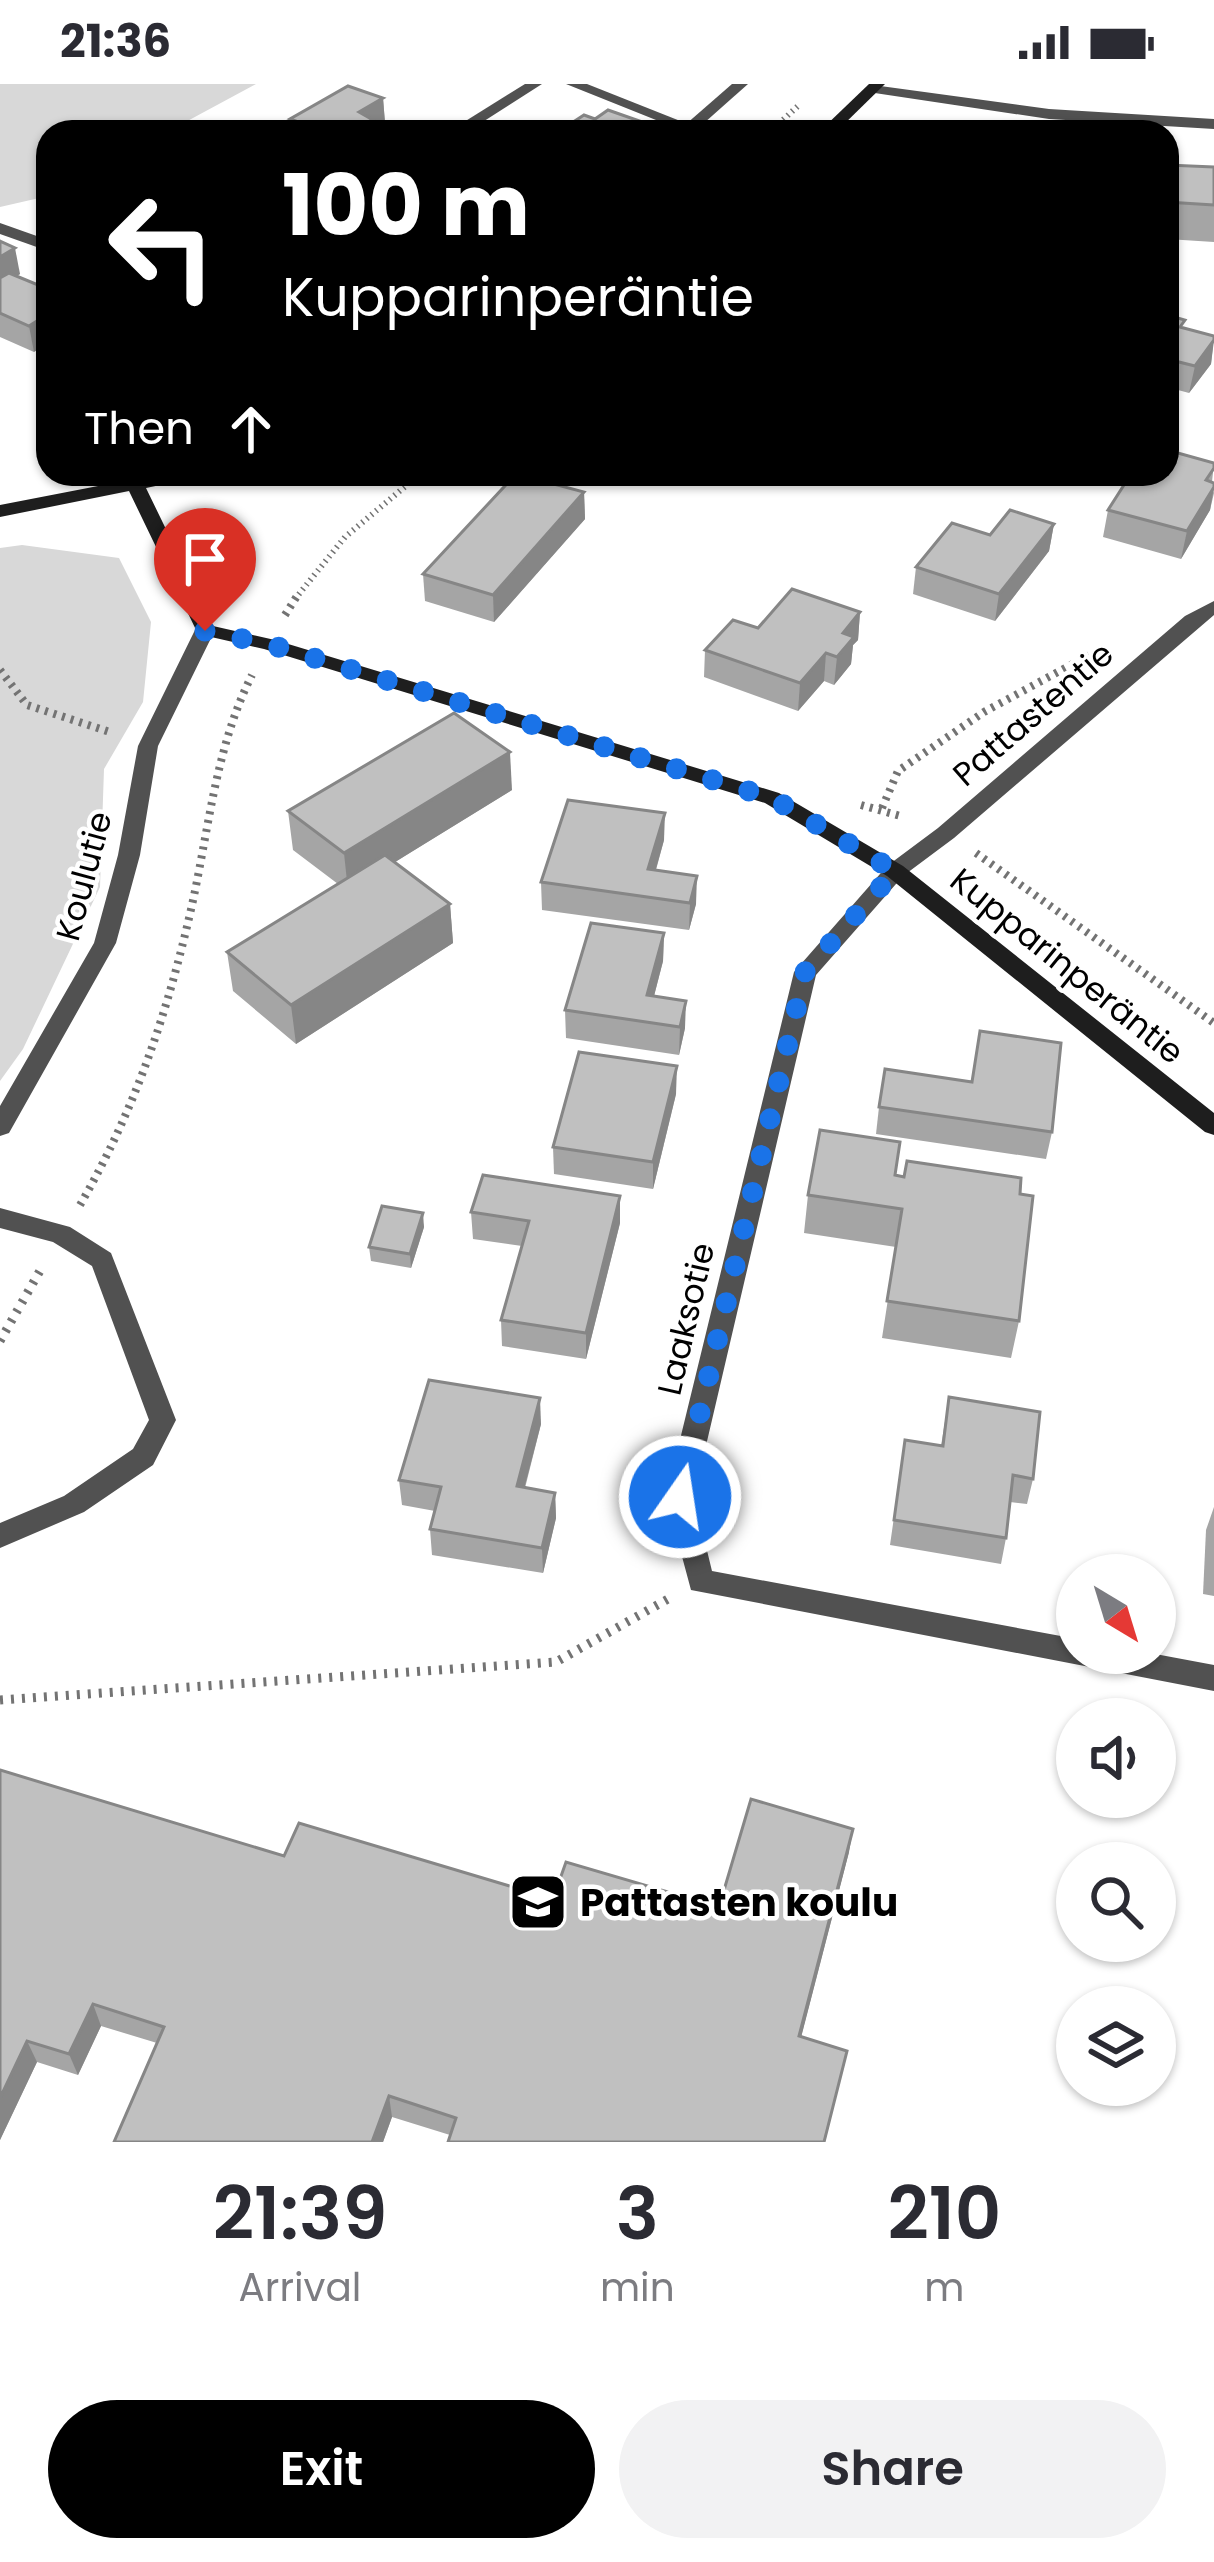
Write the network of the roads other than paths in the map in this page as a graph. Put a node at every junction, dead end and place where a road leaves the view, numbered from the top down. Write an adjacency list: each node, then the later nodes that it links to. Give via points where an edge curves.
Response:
1 (535, 84): 5 (street)
2 (573, 84): 6 (street)
3 (741, 84): 7 (street)
4 (876, 86): 8 (street); 9 (street, via 1049,114)
5 (476, 120)
6 (668, 120)
7 (705, 120)
8 (839, 120)
9 (1148, 120)
10 (1179, 122): 11 (street)
11 (1214, 124)
12 (0, 228): 13 (street)
13 (36, 242)
14 (144, 486): 15 (street)
15 (137, 488): 16 (street); 18 (street)
16 (0, 511)
17 (1214, 607): 19 (street, Pattastentie)
18 (205, 631): 19 (street, Kupparinperäntie, via 772,798); 21 (street, Koulutie, via 148,746 105,943)
19 (895, 871): 20 (street, Kupparinperäntie); 24 (street, Laaksotie, via 805,972 680,1497 701,1581)
20 (1212, 1122)
21 (0, 1127)
22 (0, 1218): 23 (street, via 61,1234 102,1260 163,1420 143,1457 74,1504)
23 (0, 1536)
24 (1056, 1649)
25 (1176, 1671): 26 (street)
26 (1214, 1678)

